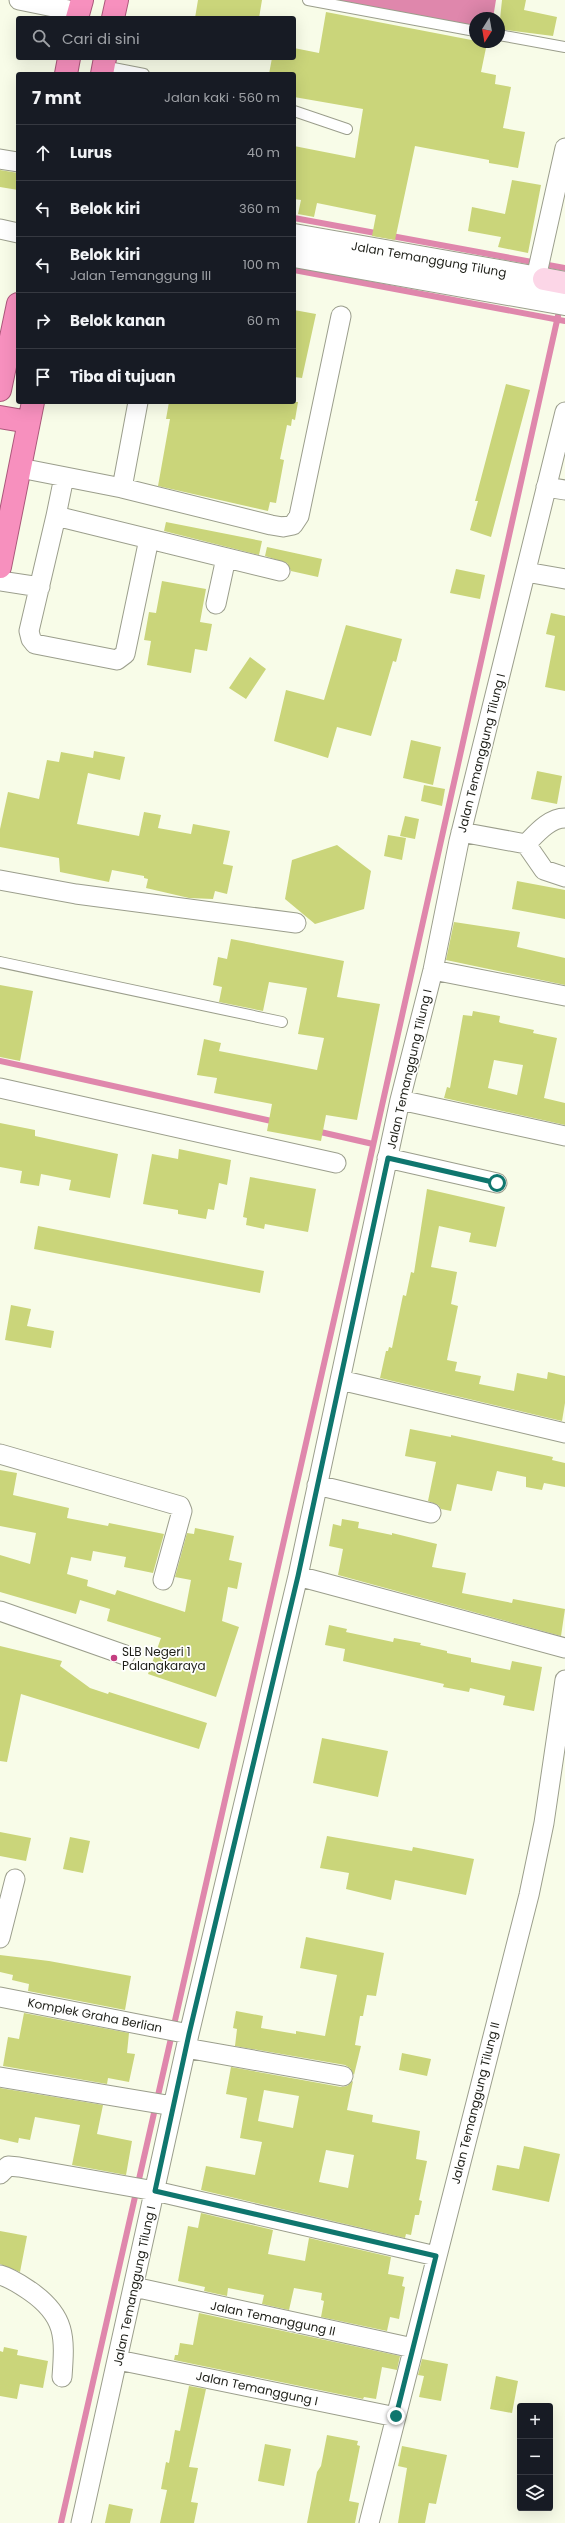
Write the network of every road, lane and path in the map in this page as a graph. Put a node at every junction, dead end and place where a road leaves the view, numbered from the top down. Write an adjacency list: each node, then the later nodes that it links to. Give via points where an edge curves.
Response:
1 (19, 0): 3 (street)
2 (308, 0): 4 (lane)
3 (79, 10)
4 (469, 30)
5 (505, 36): 6 (lane)
6 (565, 47)
7 (69, 60): 9 (highway)
8 (103, 66): 10 (lane)
9 (66, 72)
10 (134, 72)
11 (296, 112): 12 (lane)
12 (347, 129)
13 (565, 148): 22 (street)
14 (0, 159): 15 (street)
15 (16, 162)
16 (0, 229): 17 (street)
17 (16, 233)
18 (296, 236): 20 (street, Jalan Temanggung Tilung)
19 (296, 256): 20 (street, Jalan Temanggung Tilung)
20 (400, 265): 22 (street, Jalan Temanggung Tilung)
21 (565, 283): 22 (main road, Jalan Temanggung Tilung)
22 (540, 286): 23 (street, Jalan Temanggung Tilung)
23 (565, 304)
24 (16, 314): 26 (highway)
25 (341, 316): 34 (street, via 299,516 294,525 271,525)
26 (0, 390)
27 (138, 404): 34 (street)
28 (31, 412): 30 (highway); 31 (highway)
29 (565, 412): 33 (street, Jalan Temanggung Tilung I)
30 (0, 417)
31 (20, 468): 32 (street); 39 (highway)
32 (64, 477): 34 (street); 36 (street)
33 (546, 487): 35 (street); 41 (street, Jalan Temanggung Tilung I)
34 (122, 488)
35 (565, 490)
36 (56, 516): 37 (street); 44 (street)
37 (149, 539): 38 (street); 44 (street, via 125,654 117,660 35,644 31,639 30,630)
38 (226, 558): 40 (street); 45 (street)
39 (0, 567)
40 (280, 571)
41 (526, 572): 42 (street); 47 (street, Jalan Temanggung Tilung I)
42 (565, 579)
43 (0, 581): 44 (street)
44 (40, 586)
45 (216, 604)
46 (565, 818): 48 (street, via 546,825)
47 (461, 832): 48 (street); 53 (street, Jalan Temanggung Tilung I)
48 (526, 844): 49 (street, via 544,870)
49 (565, 877)
50 (0, 880): 51 (street, via 76,894)
51 (296, 923)
52 (0, 962): 55 (lane)
53 (433, 970): 54 (street); 57 (street, Jalan Temanggung Tilung I)
54 (565, 996)
55 (282, 1022)
56 (0, 1088): 60 (street)
57 (400, 1100): 58 (street); 59 (street, Jalan Temanggung Tilung I)
58 (565, 1136)
59 (388, 1158): 61 (street); 62 (street, Jalan Temanggung Tilung I)
60 (336, 1163)
61 (497, 1183)
62 (340, 1380): 63 (street); 65 (street, Jalan Temanggung Tilung I)
63 (565, 1433)
64 (0, 1454): 68 (street, via 180,1506 182,1511)
65 (317, 1485): 66 (street); 67 (street, Jalan Temanggung Tilung I)
66 (431, 1513)
67 (298, 1576): 70 (street); 76 (street, Jalan Temanggung Tilung I)
68 (164, 1580)
69 (0, 1611): 71 (street)
70 (565, 1648)
71 (125, 1655)
72 (565, 1680): 82 (street, Jalan Temanggung Tilung II, via 544,1823 529,1895)
73 (15, 1879): 74 (street)
74 (0, 1938)
75 (0, 1997): 76 (street, Komplek Graha Berlian)
76 (179, 2035): 77 (street, Komplek Graha Berlian); 79 (street, Jalan Temanggung Tilung I)
77 (343, 2076)
78 (0, 2077): 79 (street)
79 (161, 2104): 81 (street, Jalan Temanggung Tilung I)
80 (0, 2174): 81 (street, via 8,2166)
81 (143, 2189): 82 (street); 84 (street, Jalan Temanggung Tilung I)
82 (436, 2256): 85 (street, Jalan Temanggung Tilung II)
83 (0, 2275): 87 (street, via 25,2287 46,2302 62,2326)
84 (134, 2287): 85 (street, Jalan Temanggung II); 86 (street, Jalan Temanggung Tilung I)
85 (413, 2348): 88 (street, Jalan Temanggung Tilung II)
86 (118, 2360): 88 (street, Jalan Temanggung I); 89 (street, Jalan Temanggung Tilung I)
87 (62, 2377)
88 (396, 2416): 90 (street, Jalan Temanggung Tilung II)
89 (81, 2523)
90 (369, 2523)

